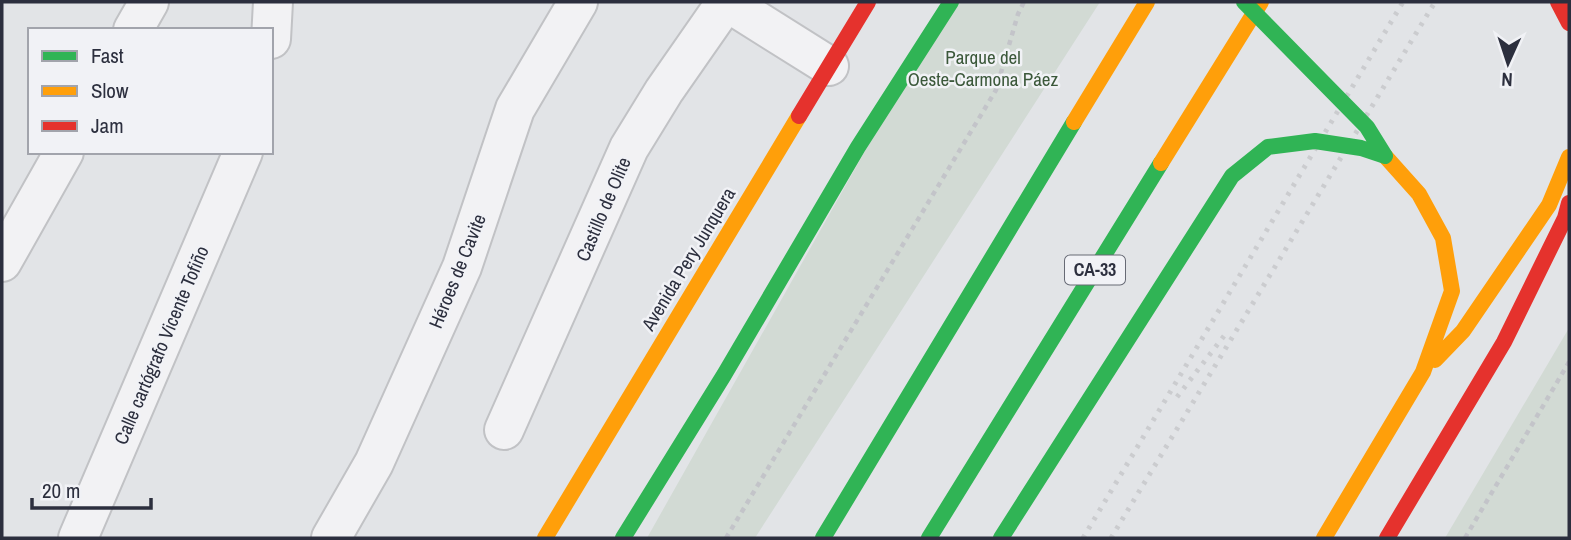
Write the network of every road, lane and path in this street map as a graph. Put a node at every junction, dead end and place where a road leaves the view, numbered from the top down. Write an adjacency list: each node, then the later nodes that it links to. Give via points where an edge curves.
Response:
1 (149, 2): 13 (street)
2 (273, 2): 14 (street)
3 (578, 2): 28 (street, Héroes de Cavite, via 515,108 462,267 374,463)
4 (727, 2): 15 (street); 26 (street, Castillo de Olite, via 629,148)
5 (951, 2): 30 (main road, via 858,147)
6 (1024, 2): 31 (path, via 996,90)
7 (1147, 2): 32 (main road)
8 (1244, 2): 18 (main road, bridge, via 1367,127)
9 (1261, 2): 33 (main road, CA-33)
10 (1558, 2): 12 (main road)
11 (863, 9): 15 (main road, Avenida Pery Junquera)
12 (1569, 23)
13 (135, 28)
14 (272, 28)
15 (829, 66): 29 (main road, Avenida Pery Junquera)
16 (63, 154): 22 (street)
17 (242, 154): 27 (street, Calle cartógrafo Vicente Tofiño)
18 (1385, 156): 25 (main road, via 1419,194 1443,238 1452,291); 34 (main road, bridge, via 1315,141 1268,147 1232,176)
19 (1569, 158): 25 (main road, via 1549,205 1494,288 1463,331)
20 (1569, 203): 23 (main road)
21 (1562, 261): 23 (main road)
22 (2, 262)
23 (1504, 342): 36 (main road)
24 (1569, 362): 37 (path)
25 (1423, 372): 35 (main road)
26 (504, 430)
27 (78, 538)
28 (331, 538)
29 (545, 538)
30 (623, 538)
31 (726, 538)
32 (823, 538)
33 (929, 538)
34 (1001, 538)
35 (1324, 538)
36 (1387, 538)
37 (1465, 538)

